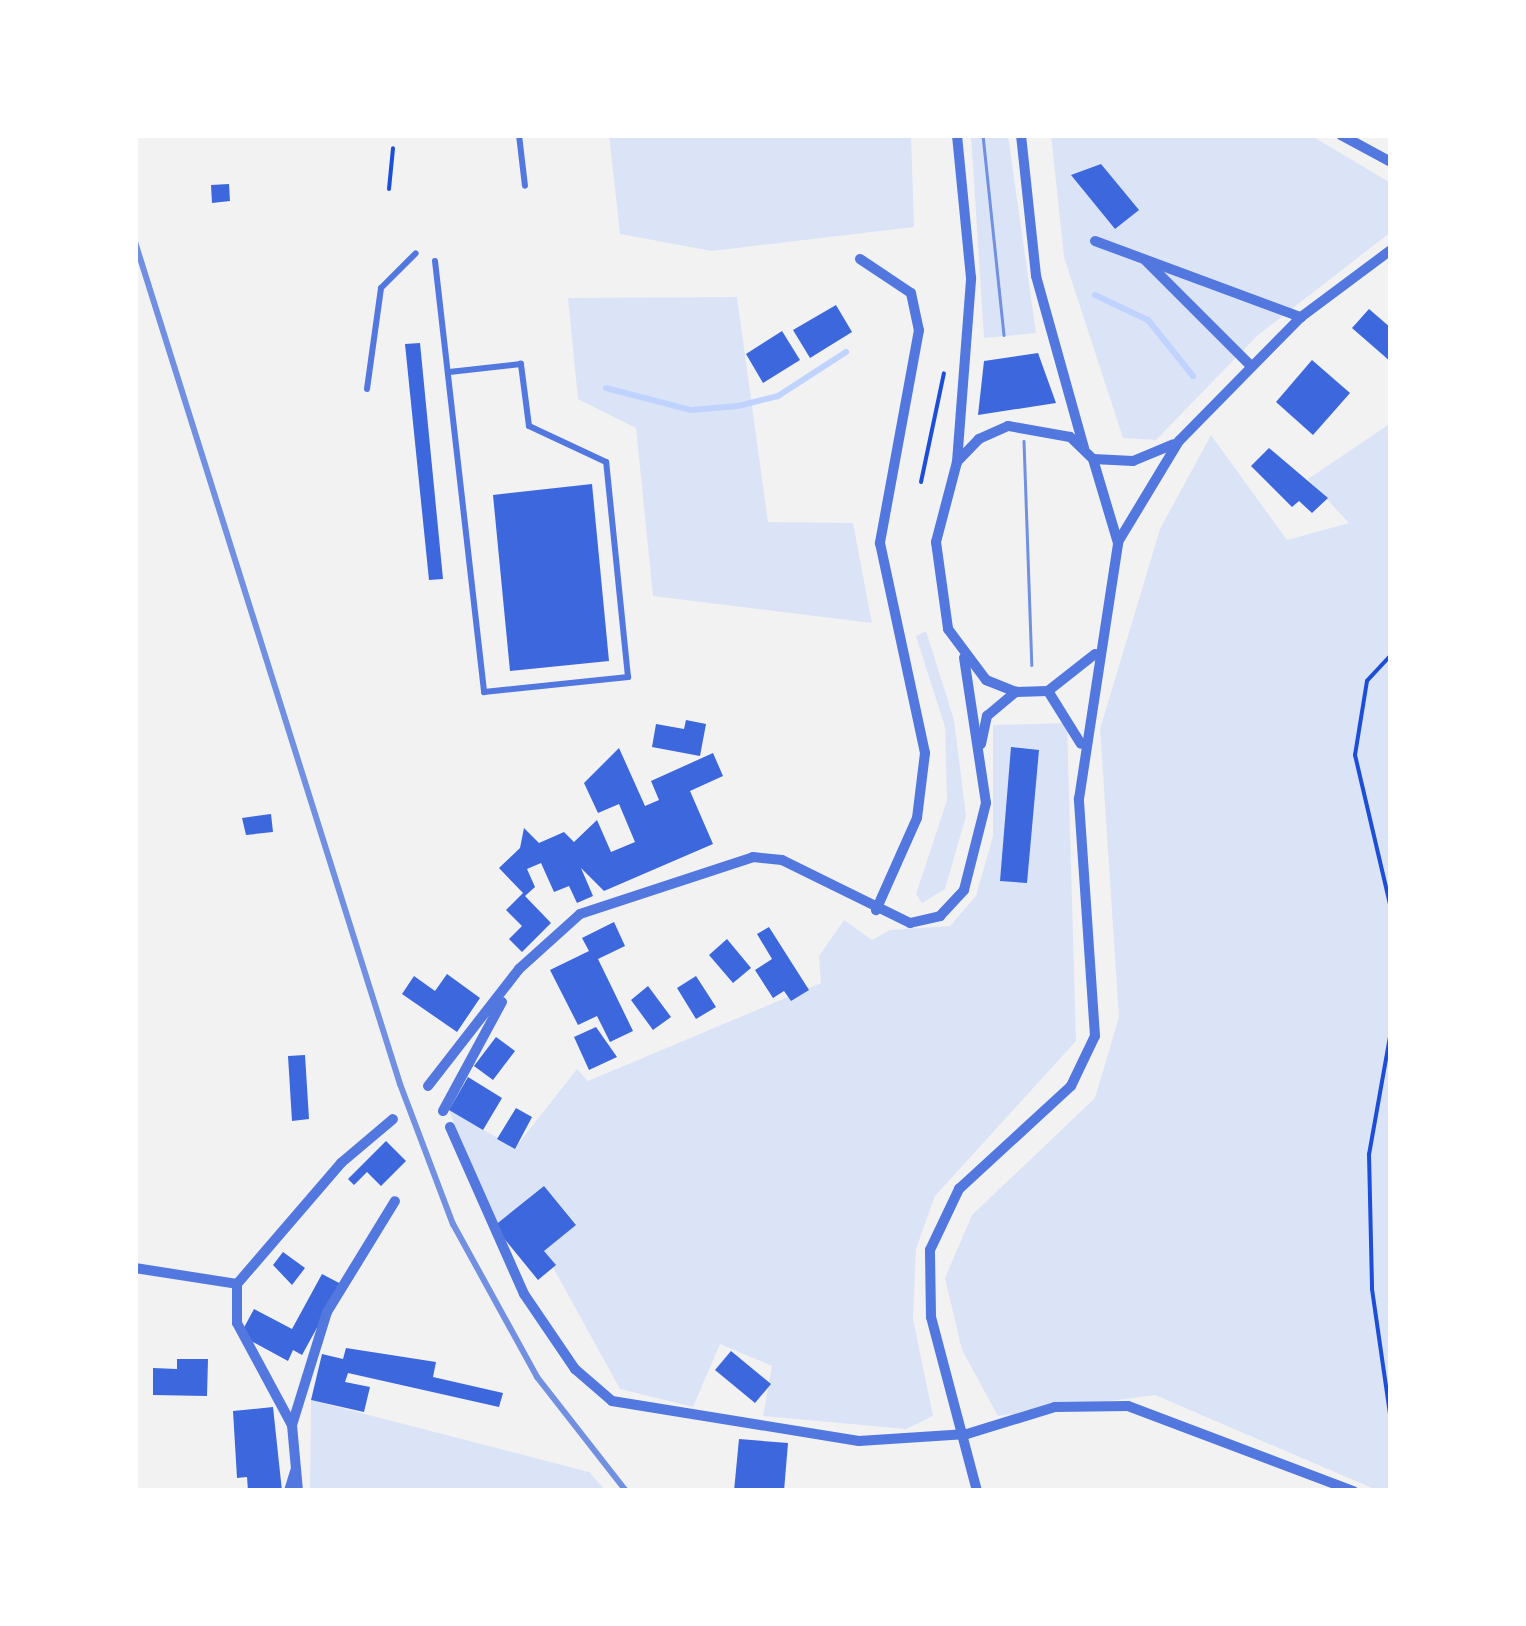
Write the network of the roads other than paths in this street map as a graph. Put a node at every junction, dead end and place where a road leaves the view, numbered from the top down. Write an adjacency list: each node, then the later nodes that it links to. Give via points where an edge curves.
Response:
1 (519, 135): 6 (lane)
2 (957, 135): 20 (street, via 971,278)
3 (1020, 135): 18 (street, via 1036,276)
4 (1341, 135): 5 (street)
5 (1391, 162)
6 (525, 186)
7 (1095, 240): 10 (street)
8 (1391, 250): 13 (street)
9 (416, 253): 16 (lane, via 381,288)
10 (1140, 256): 13 (street); 14 (street)
11 (860, 259): 28 (street, via 910,293 920,330 880,543 925,753 917,818)
12 (435, 261): 15 (lane)
13 (1301, 316): 14 (street)
14 (1251, 366): 17 (street)
15 (449, 372): 15 (lane, via 484,692 628,678 606,462 529,426 521,364)
16 (368, 389)
17 (1179, 442): 19 (street, via 1133,461); 21 (street)
18 (1084, 449): 19 (street); 20 (street, via 1041,425 1008,426)
19 (1093, 459): 21 (street)
20 (957, 462): 23 (street, via 935,570)
21 (1118, 543): 22 (street, via 1114,611)
22 (1095, 654): 24 (street); 27 (street)
23 (964, 658): 25 (street); 26 (street)
24 (1048, 691): 25 (street); 27 (street)
25 (1016, 692): 26 (street, via 987,716)
26 (980, 745): 28 (street, via 986,803 964,890 940,916 910,923)
27 (1082, 746): 38 (street, via 1094,1036 1071,1086 959,1189 930,1250 931,1316)
28 (876, 910): 29 (street, via 782,860 753,857 580,914 545,940)
29 (504, 997): 30 (street); 31 (street)
30 (428, 1086)
31 (444, 1110)
32 (393, 1119): 36 (street, via 341,1163)
33 (450, 1128): 38 (street, via 524,1294 575,1369 612,1402 859,1441)
34 (395, 1201): 37 (street, via 326,1312)
35 (135, 1268): 36 (street)
36 (237, 1284): 37 (street, via 237,1323)
37 (292, 1425): 39 (street)
38 (967, 1434): 42 (street); 43 (street, via 1055,1407 1128,1406)
39 (298, 1461): 40 (street); 41 (street)
40 (289, 1491)
41 (298, 1491)
42 (977, 1491)
43 (1352, 1491)

